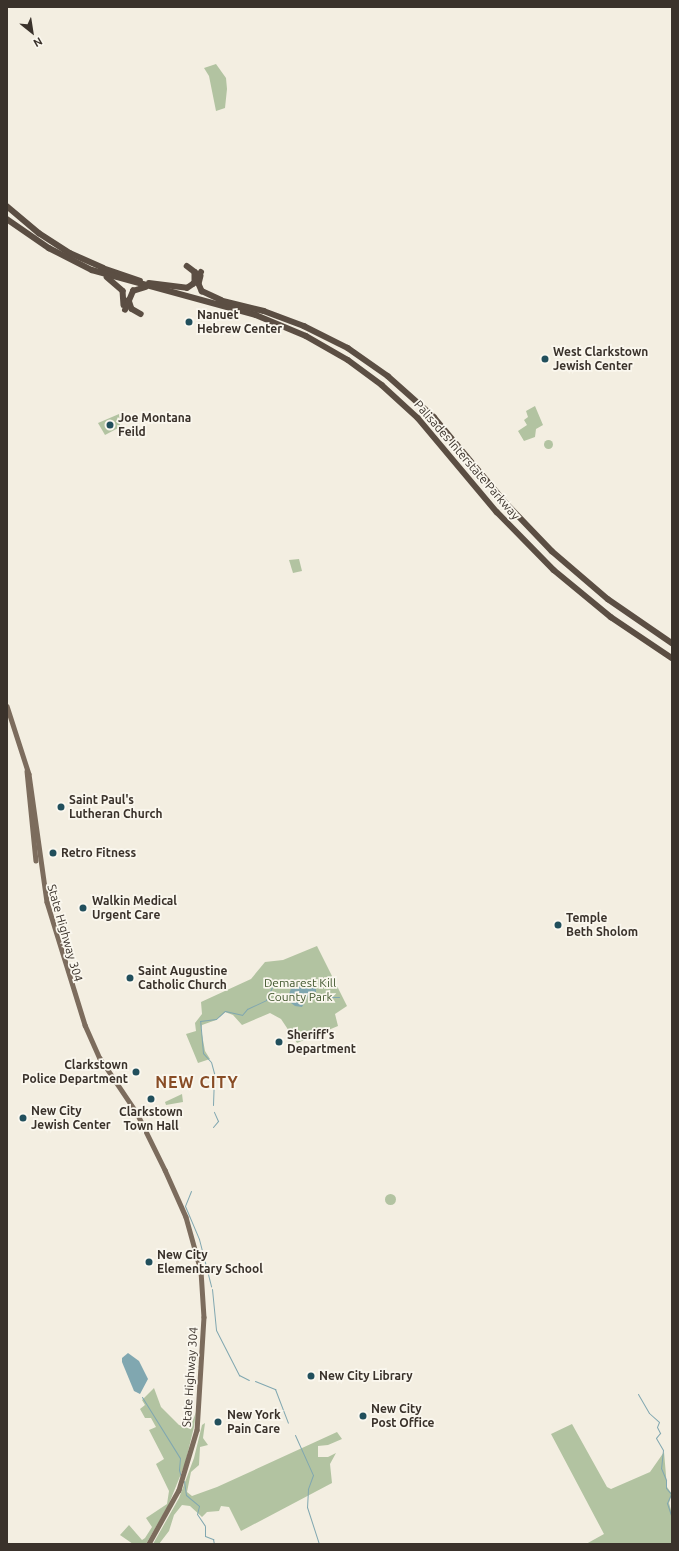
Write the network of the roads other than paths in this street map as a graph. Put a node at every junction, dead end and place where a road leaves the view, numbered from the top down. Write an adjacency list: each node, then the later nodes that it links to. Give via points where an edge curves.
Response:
1 (7, 206): 5 (highway, Palisades Interstate Parkway, via 39,233 70,252 109,270)
2 (7, 219): 4 (highway, Palisades Interstate Parkway, via 54,251)
3 (187, 266): 6 (highway, via 195,273)
4 (98, 272): 7 (highway, Palisades Interstate Parkway); 8 (highway, via 122,291 125,298 124,309)
5 (149, 283): 6 (highway, via 185,288); 9 (highway, Palisades Interstate Parkway)
6 (194, 283): 9 (highway, via 202,273 199,283 203,292)
7 (165, 290): 8 (highway, via 140,288 133,291); 12 (highway, Palisades Interstate Parkway, via 227,306 279,324 322,345 368,374 426,427 497,512 550,566 611,618)
8 (129, 298): 10 (highway, via 131,308)
9 (235, 304): 11 (highway, Palisades Interstate Parkway, via 276,315 316,331 353,351 388,376 438,421 505,502 547,547 604,596)
10 (141, 314)
11 (672, 643)
12 (672, 658)
13 (7, 706): 14 (main road, State Highway 304, via 19,736 27,771 45,896 86,1028 100,1058 138,1116 188,1227 201,1271 204,1317 199,1413 183,1480 166,1518)
14 (149, 1544)

